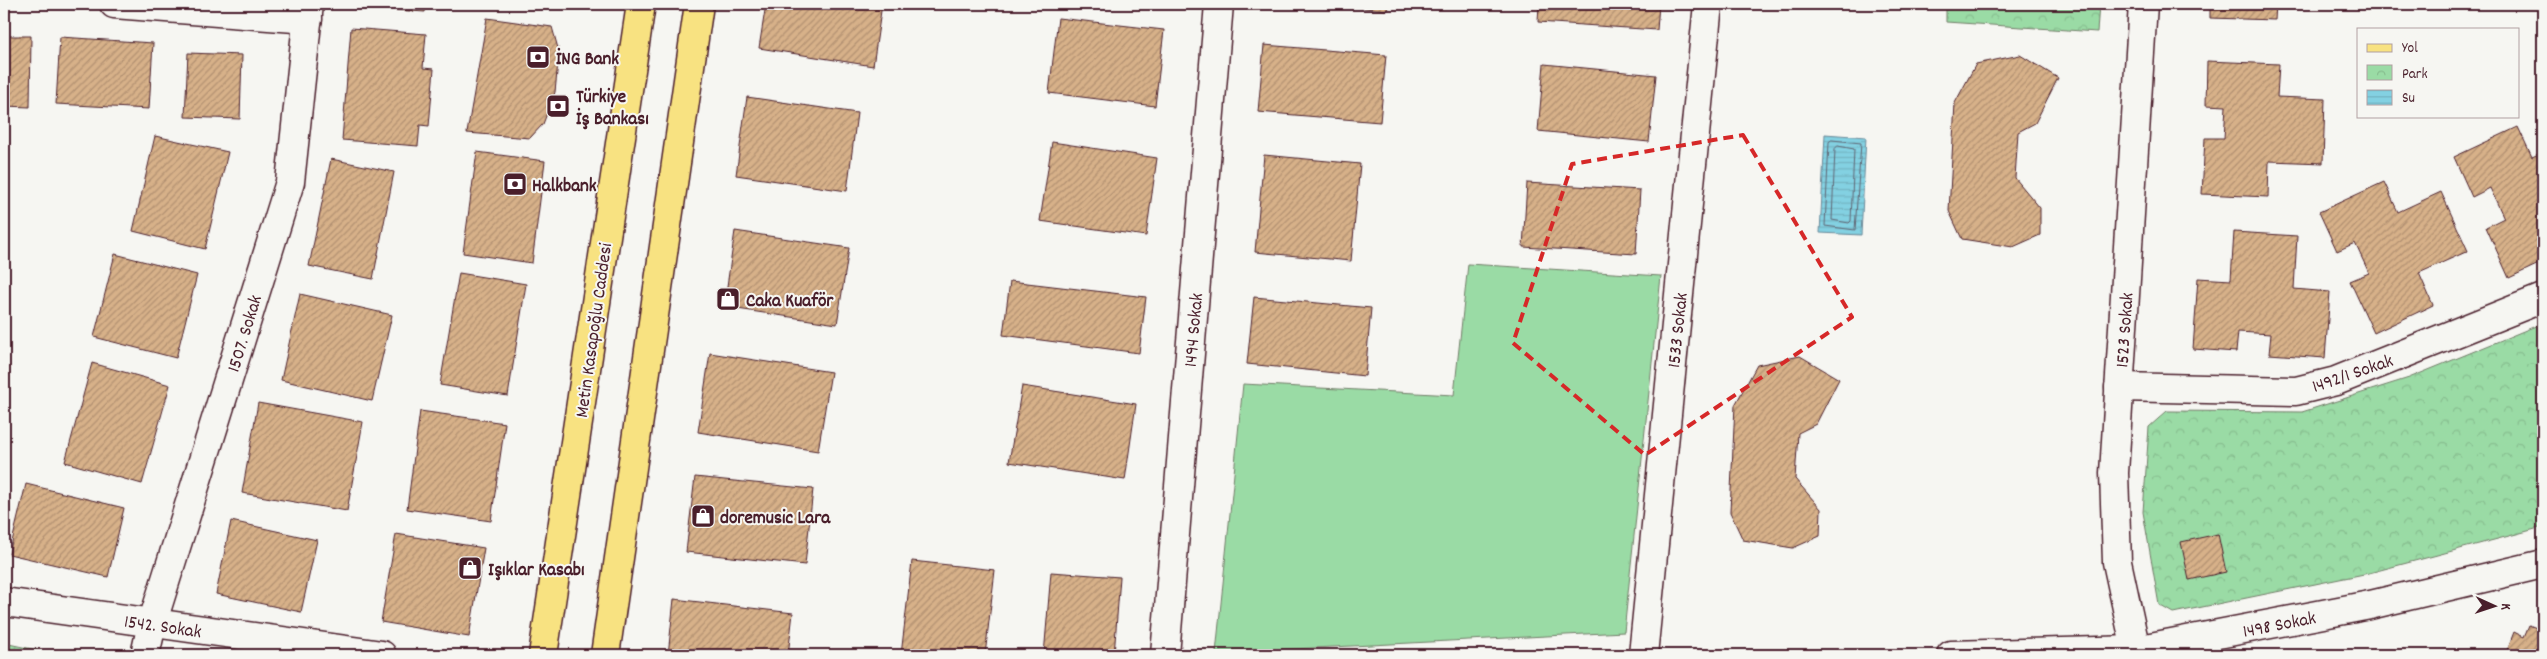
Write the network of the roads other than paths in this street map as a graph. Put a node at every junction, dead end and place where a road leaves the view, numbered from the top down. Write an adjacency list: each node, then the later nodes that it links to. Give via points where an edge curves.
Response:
1 (114, 4): 7 (street)
2 (641, 4): 16 (main road, Metin Kasapoğlu Caddesi)
3 (699, 4): 17 (main road)
4 (1218, 4): 18 (street, 1494 Sokak)
5 (1708, 4): 19 (street, 1533 Sokak)
6 (2143, 4): 9 (street, 1523 Sokak)
7 (309, 11): 12 (street, 1507. Sokak, via 290,182)
8 (2543, 298): 9 (street, 1492/1 Sokak, via 2336,381 2296,391)
9 (2119, 387): 13 (street, 1523 Sokak, via 2114,473 2117,562)
10 (2543, 564): 13 (street, 1498 Sokak, via 2370,605)
11 (4, 602): 12 (street, 1542. Sokak)
12 (152, 624): 14 (street, 1507. Sokak); 15 (street, 1542. Sokak)
13 (2136, 653): 20 (street, 1498 Sokak)
14 (145, 655)
15 (382, 655)
16 (543, 655)
17 (605, 655)
18 (1166, 655)
19 (1643, 655)
20 (1952, 655)

